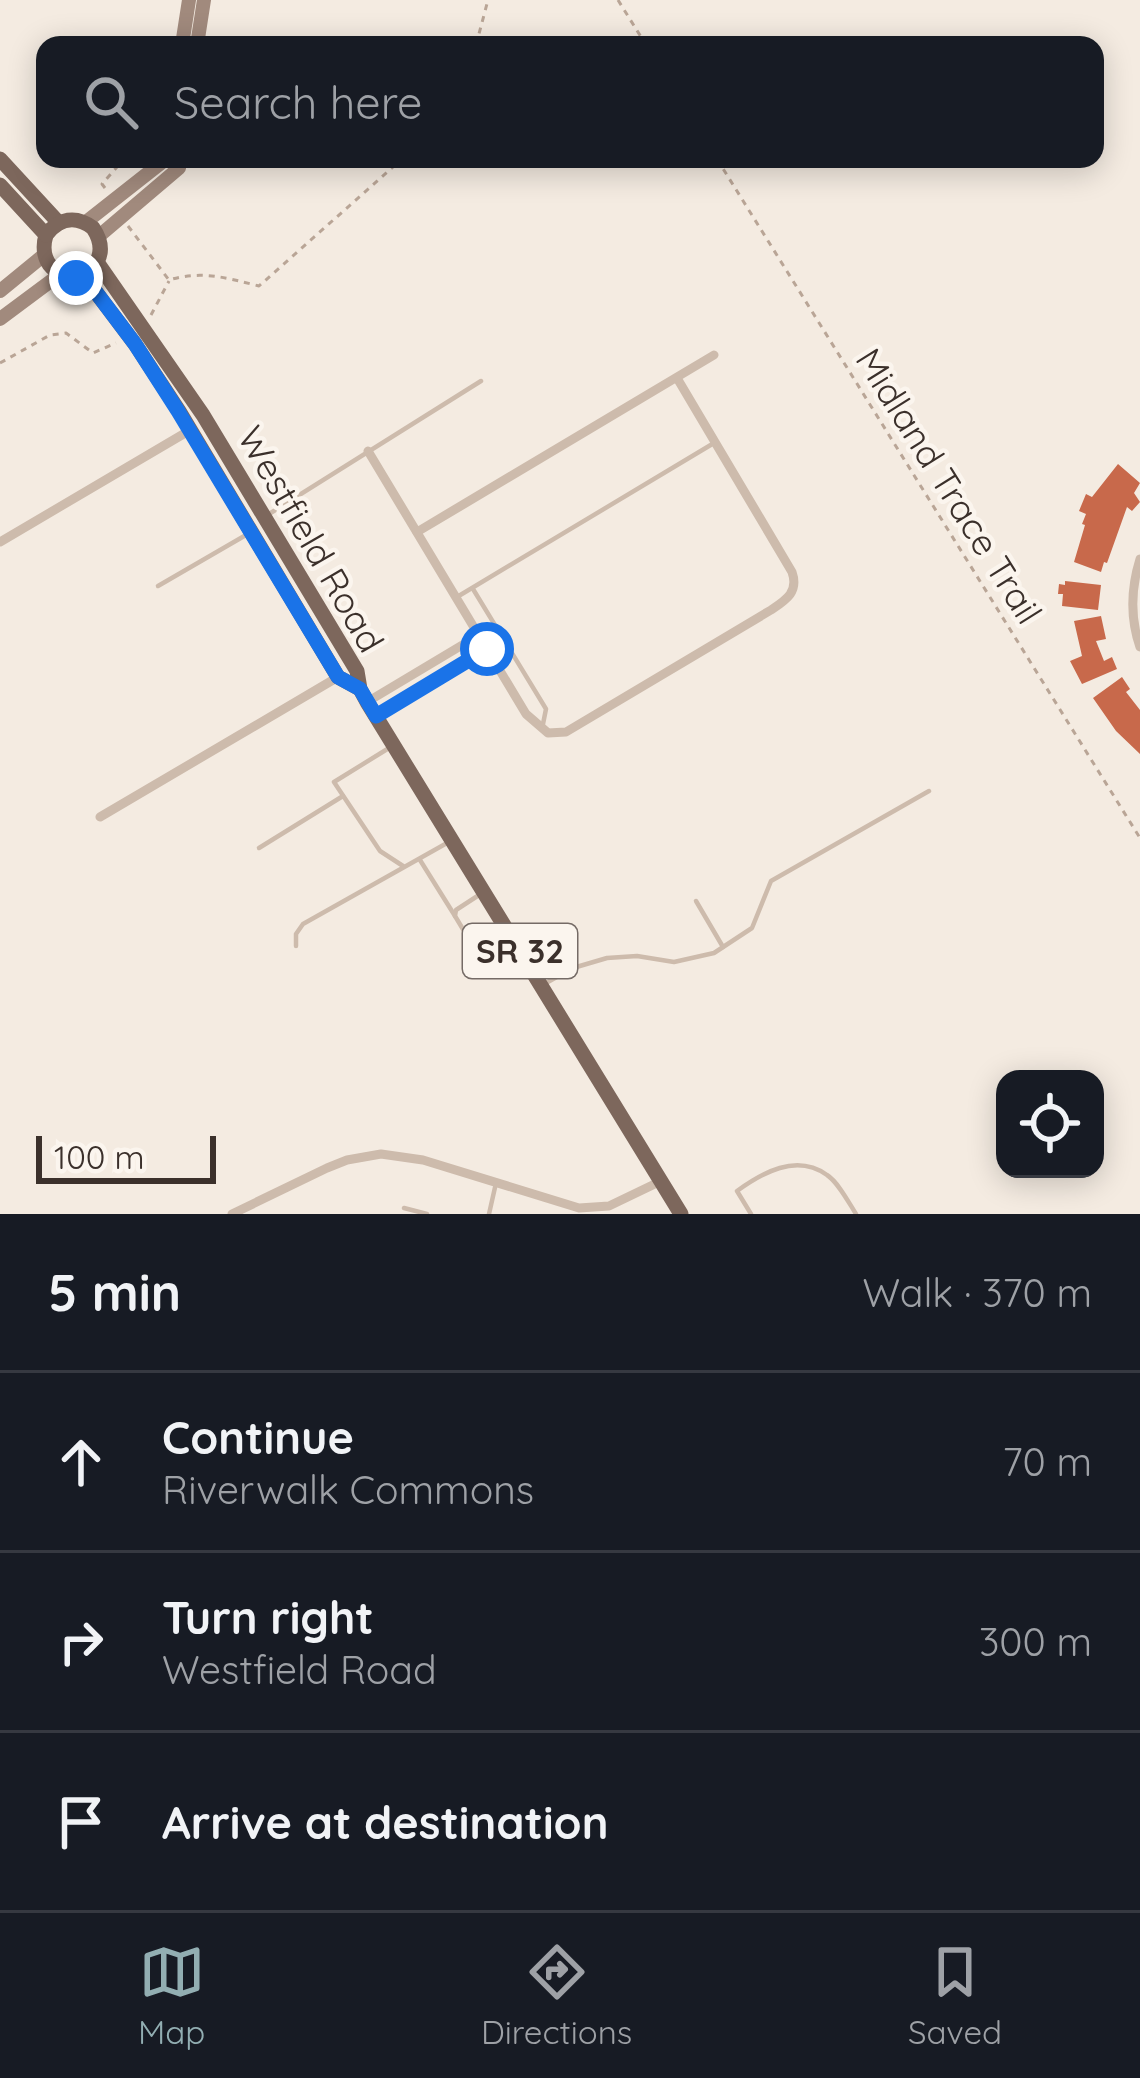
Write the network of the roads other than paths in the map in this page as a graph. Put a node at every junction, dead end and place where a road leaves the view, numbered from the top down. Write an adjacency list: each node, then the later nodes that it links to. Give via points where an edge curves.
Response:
1 (189, 0): 3 (main road)
2 (204, 0): 4 (main road)
3 (183, 36)
4 (198, 36)
5 (0, 159): 10 (main road)
6 (155, 168): 9 (main road)
7 (178, 168): 12 (main road)
8 (0, 184): 11 (main road)
9 (86, 222): 10 (main road); 12 (main road)
10 (59, 223): 11 (main road)
11 (46, 235): 13 (main road)
12 (99, 236): 14 (main road)
13 (44, 255): 15 (main road); 17 (main road)
14 (97, 262): 16 (main road); 22 (main road, Westfield Road)
15 (59, 274): 16 (main road); 18 (main road)
16 (83, 275): 23 (main road, Westfield Road)
17 (0, 291)
18 (0, 319)
19 (714, 356): 20 (street)
20 (677, 378): 24 (street); 28 (street)
21 (481, 381): 25 (lane)
22 (207, 420): 23 (street); 26 (main road, Westfield Road / SR 32)
23 (190, 430): 27 (main road, Westfield Road); 29 (street)
24 (714, 442): 32 (lane); 39 (street, via 792,572 788,599 575,728)
25 (368, 451): 26 (lane); 28 (street)
26 (264, 517): 38 (main road, Westfield Road / SR 32)
27 (251, 532): 31 (lane); 37 (main road, Westfield Road)
28 (417, 532): 33 (street)
29 (0, 542)
30 (1140, 559): 35 (street, via 1132,595)
31 (158, 586)
32 (472, 588): 33 (lane); 39 (lane, via 546,709)
33 (457, 597): 34 (street)
34 (478, 634): 36 (street); 38 (street)
35 (1140, 647)
36 (487, 649): 38 (street); 39 (street)
37 (338, 677): 38 (main road, Westfield Road / SR 32); 43 (street)
38 (368, 702): 40 (main road, Westfield Road / SR 32)
39 (542, 730)
40 (394, 745): 42 (lane, via 334,782); 44 (main road, Westfield Road / SR 32)
41 (929, 791): 53 (lane, via 771,881 752,928)
42 (343, 796): 45 (lane); 47 (lane, via 380,850)
43 (100, 817)
44 (452, 839): 46 (lane); 48 (main road, Westfield Road / SR 32)
45 (260, 848)
46 (420, 860): 47 (lane); 50 (lane)
47 (403, 866): 52 (lane, via 303,924)
48 (484, 892): 50 (lane); 54 (main road, Westfield Road / SR 32)
49 (696, 901): 53 (lane)
50 (455, 916): 51 (lane)
51 (467, 936)
52 (296, 946)
53 (723, 947): 54 (lane, via 674,962 607,958)
54 (542, 986): 55 (main road, Westfield Road / SR 32)
55 (661, 1181): 56 (street, via 595,1208); 62 (main road, Westfield Road / SR 32)
56 (496, 1184): 58 (street, via 381,1154 347,1160); 61 (lane)
57 (404, 1208): 60 (lane)
58 (254, 1209): 59 (street)
59 (232, 1214)
60 (428, 1214)
61 (489, 1214)
62 (681, 1214)
63 (751, 1214): 64 (lane, via 737,1191 777,1167 801,1166 828,1175)
64 (856, 1214)

